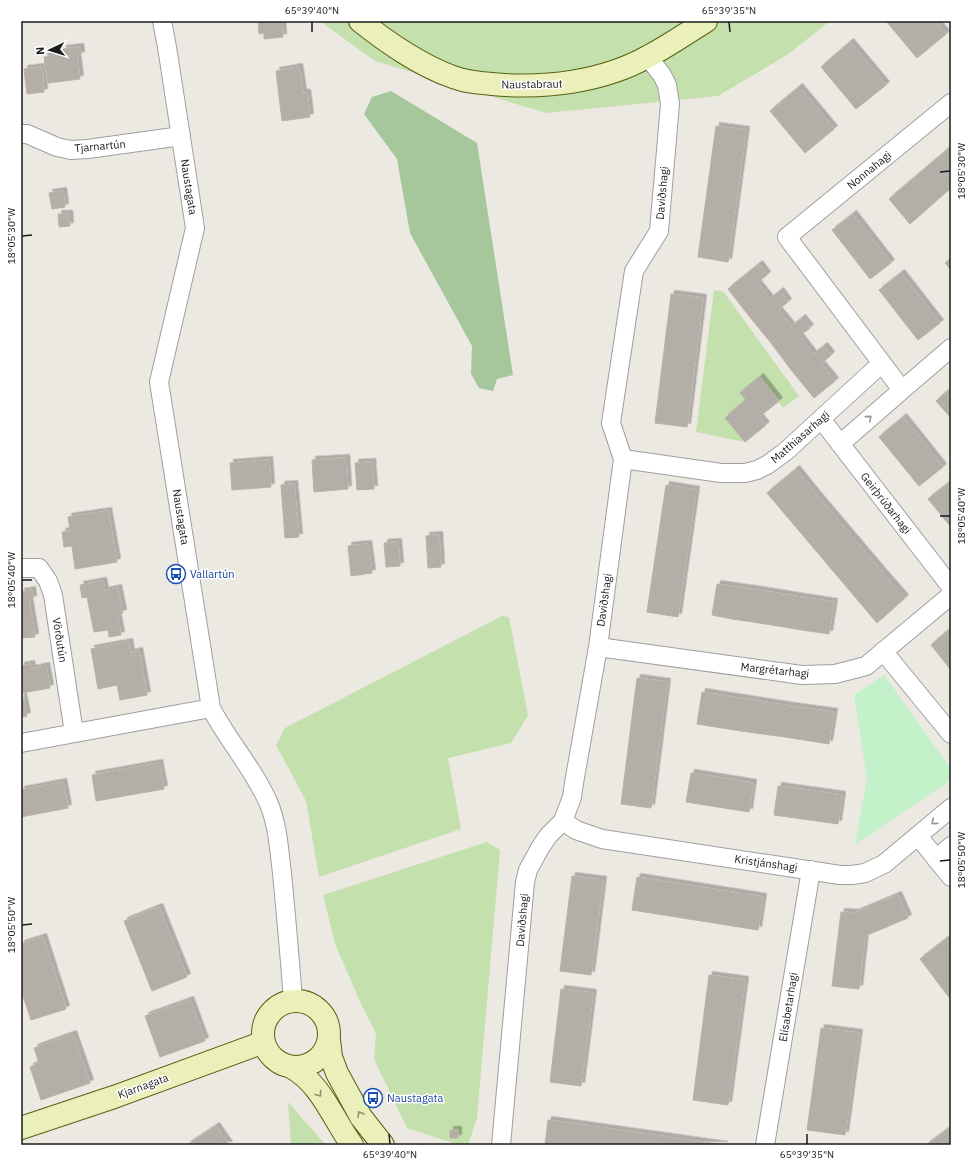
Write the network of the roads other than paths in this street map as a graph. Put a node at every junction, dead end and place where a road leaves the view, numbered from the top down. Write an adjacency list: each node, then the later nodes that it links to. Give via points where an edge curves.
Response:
1 (162, 21): 7 (street, Naustagata)
2 (360, 21): 4 (street, Naustabraut, via 400,50 428,66 454,78 474,82 536,86 566,83 603,74)
3 (706, 21): 4 (street, Naustabraut)
4 (648, 57): 13 (street, Daviðshagi, via 667,85 670,104 659,231 634,272 611,423)
5 (951, 103): 9 (street, Nonnahagi, via 787,237)
6 (21, 134): 7 (street, Tjarnartún, via 71,150 88,150)
7 (181, 136): 19 (street, Naustagata, via 195,228 159,382)
8 (951, 348): 10 (street)
9 (882, 364): 10 (street); 11 (street, Matthiasarhagi)
10 (902, 390): 12 (street, one-way to 10)
11 (821, 419): 12 (street, Geirþrúðarhagi); 13 (street, Matthiasarhagi, via 776,459 757,470 745,473 721,473)
12 (840, 444): 15 (street, Geirþrúðarhagi)
13 (623, 459): 17 (street, Daviðshagi)
14 (21, 568): 20 (street, Vörðutún, via 39,568 48,581 53,595)
15 (951, 586)
16 (951, 595): 18 (street, Margrétarhagi)
17 (598, 647): 18 (street, Margrétarhagi, via 802,675 835,674 866,666); 24 (street, Daviðshagi, via 572,797)
18 (883, 651): 21 (street)
19 (211, 708): 20 (street); 30 (street, Naustagata, via 261,787 275,823)
20 (74, 733): 22 (street)
21 (951, 734)
22 (21, 743)
23 (951, 808): 25 (street, Kristjánshagi, one-way to 25)
24 (563, 821): 28 (street, Kristjánshagi, via 576,830 602,839); 37 (street, Daviðshagi, via 540,848 528,870 525,882)
25 (918, 836): 27 (street); 28 (street, Kristjánshagi, via 884,864 865,873 840,875)
26 (951, 846): 27 (street)
27 (936, 858): 29 (street)
28 (811, 870): 38 (street, Elísabetarhagi)
29 (951, 877)
30 (293, 1001): 31 (street, via 308,1003 318,1009 329,1028); 32 (street, via 270,1013 265,1022)
31 (329, 1040): 33 (street, via 320,1058 311,1064); 36 (street, one-way to 31, via 361,1117 337,1073 331,1057)
32 (264, 1042): 33 (street, via 274,1059); 34 (street, Kjarnagata, via 146,1086)
33 (291, 1068): 35 (street, one-way to 35, via 307,1078)
34 (21, 1128)
35 (352, 1145)
36 (383, 1145)
37 (502, 1145)
38 (765, 1145)

